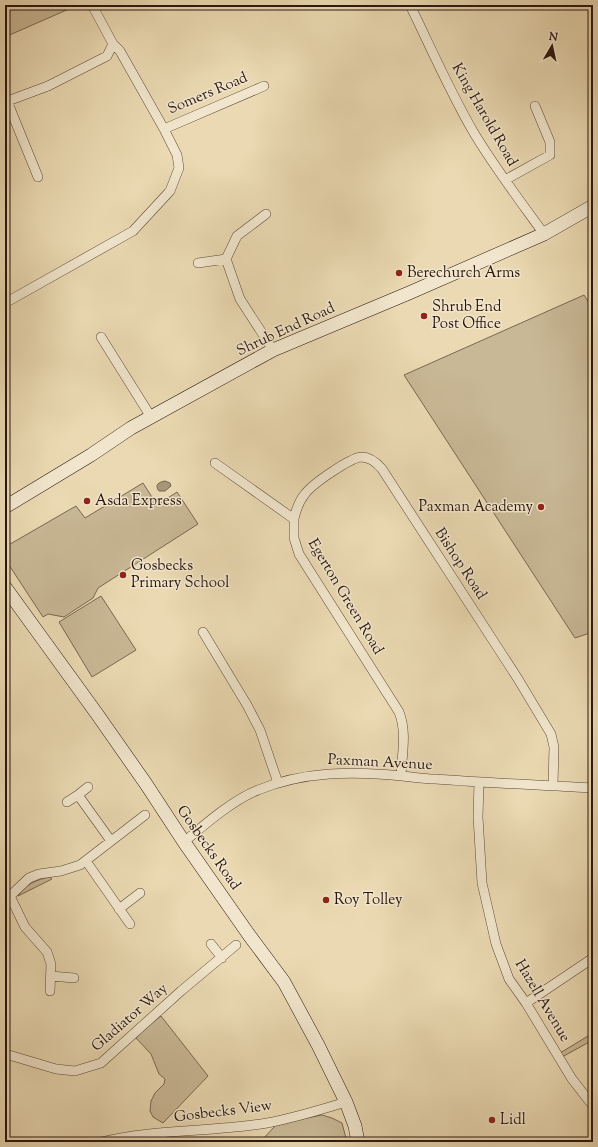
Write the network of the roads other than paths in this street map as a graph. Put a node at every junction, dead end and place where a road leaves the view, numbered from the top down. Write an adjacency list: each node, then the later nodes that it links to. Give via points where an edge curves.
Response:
1 (92, 5): 3 (street)
2 (410, 5): 9 (street, King Harold Road, via 475,134)
3 (113, 44): 5 (street, via 107,56 48,86); 7 (street, via 120,50)
4 (264, 86): 7 (street, Somers Road)
5 (6, 101): 8 (street)
6 (536, 106): 9 (street, via 550,142 550,155)
7 (164, 129): 15 (street, via 179,168 170,191 134,231)
8 (38, 177)
9 (505, 180): 12 (street, King Harold Road)
10 (593, 206): 12 (main road, Shrub End Road)
11 (266, 214): 13 (street, via 237,236)
12 (544, 234): 17 (main road, Shrub End Road)
13 (226, 260): 14 (street); 17 (street, via 240,299)
14 (198, 263)
15 (5, 303)
16 (101, 337): 18 (street)
17 (273, 350): 18 (main road, Shrub End Road)
18 (151, 417): 20 (main road, Shrub End Road)
19 (215, 463): 21 (street)
20 (5, 507)
21 (294, 519): 24 (street, Egerton Green Road, via 294,538 299,554 399,712 404,732); 27 (street, Bishop Road, via 296,508 305,493 327,475 353,459 362,457 376,463 510,666 551,734 554,747)
22 (5, 587): 34 (main road, Gosbecks Road, via 97,714)
23 (203, 632): 26 (street, via 260,730)
24 (401, 776): 25 (street, Paxman Avenue); 26 (street, Paxman Avenue, via 318,774)
25 (479, 782): 27 (street, Paxman Avenue); 47 (street, Hazell Avenue, via 478,817 482,882 496,944 509,979)
26 (278, 783): 34 (street, Paxman Avenue, via 241,799)
27 (553, 786): 29 (street, Paxman Avenue)
28 (88, 787): 30 (street)
29 (593, 788)
30 (78, 795): 31 (street); 33 (street)
31 (67, 802)
32 (145, 815): 33 (street)
33 (111, 841): 35 (street)
34 (184, 842): 50 (main road, Gosbecks Road, via 284,982)
35 (86, 861): 37 (street, via 72,869 29,878); 38 (street)
36 (140, 893): 38 (street)
37 (8, 897): 44 (street, via 25,927 47,952)
38 (119, 909): 39 (street)
39 (130, 924)
40 (211, 944): 42 (street)
41 (236, 945): 42 (street, Gladiator Way)
42 (222, 958): 48 (street, Gladiator Way, via 181,991 102,1063 75,1071 56,1069)
43 (593, 958): 47 (street)
44 (51, 976): 45 (street); 46 (street)
45 (74, 978)
46 (50, 991)
47 (526, 1003): 51 (street, Hazell Avenue, via 572,1078)
48 (7, 1054): 49 (street)
49 (5, 1064)
50 (346, 1102): 52 (street, Gosbecks View, via 267,1123); 53 (main road, Gosbecks Road)
51 (593, 1106)
52 (101, 1142)
53 (358, 1142)

